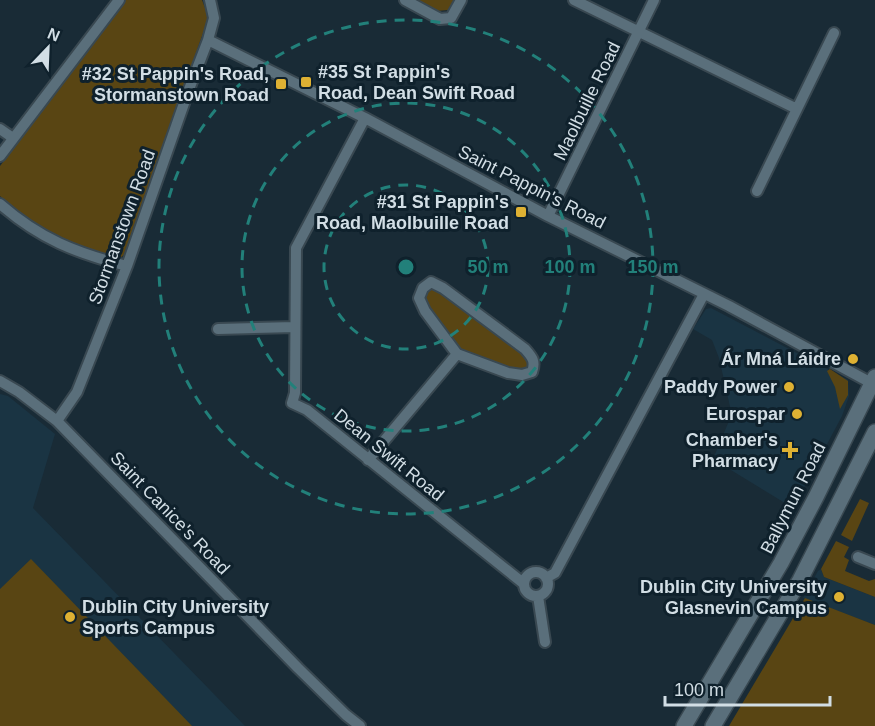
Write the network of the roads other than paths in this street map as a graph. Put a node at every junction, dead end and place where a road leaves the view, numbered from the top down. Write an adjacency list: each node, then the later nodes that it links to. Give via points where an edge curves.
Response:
1 (119, 0): 13 (street)
2 (210, 0): 9 (street, via 214,18)
3 (405, 0): 4 (street, via 440,19 451,18)
4 (461, 0)
5 (574, 0): 7 (street)
6 (654, 0): 7 (street, Maolbuille Road)
7 (639, 32): 10 (street); 17 (street, Maolbuille Road)
8 (834, 33): 10 (street)
9 (208, 40): 11 (street, Saint Pappin's Road); 18 (street, Stormanstown Road)
10 (797, 110): 15 (street)
11 (365, 118): 17 (street, Saint Pappin's Road); 20 (street, Dean Swift Road, via 296,248)
12 (0, 129): 13 (street)
13 (13, 138): 14 (street)
14 (0, 156)
15 (757, 191)
16 (0, 204): 18 (street, via 52,242)
17 (548, 216): 19 (street, Saint Pappin's Road)
18 (127, 266): 25 (street, Stormanstown Road, via 77,392)
19 (704, 294): 24 (street, Saint Pappin's Road); 30 (street, via 555,573)
20 (295, 327): 21 (street); 27 (street, Dean Swift Road, via 292,404 307,410)
21 (218, 328)
22 (457, 354): 22 (street, via 419,298 431,282 525,349 535,364 531,372 522,375); 27 (street)
23 (0, 381): 25 (street, Saint Canice's Road)
24 (874, 382): 35 (main road, Ballymun Road, via 781,563)
25 (57, 421): 34 (street, Saint Canice's Road, via 298,668)
26 (875, 432): 36 (main road, via 800,580)
27 (368, 460): 31 (street, Dean Swift Road)
28 (858, 557): 29 (street)
29 (875, 564)
30 (546, 578): 31 (street, via 531,573); 32 (street, via 547,589)
31 (523, 583): 32 (street, via 527,593)
32 (538, 596): 33 (street)
33 (545, 642)
34 (360, 726)
35 (684, 726)
36 (713, 726)

